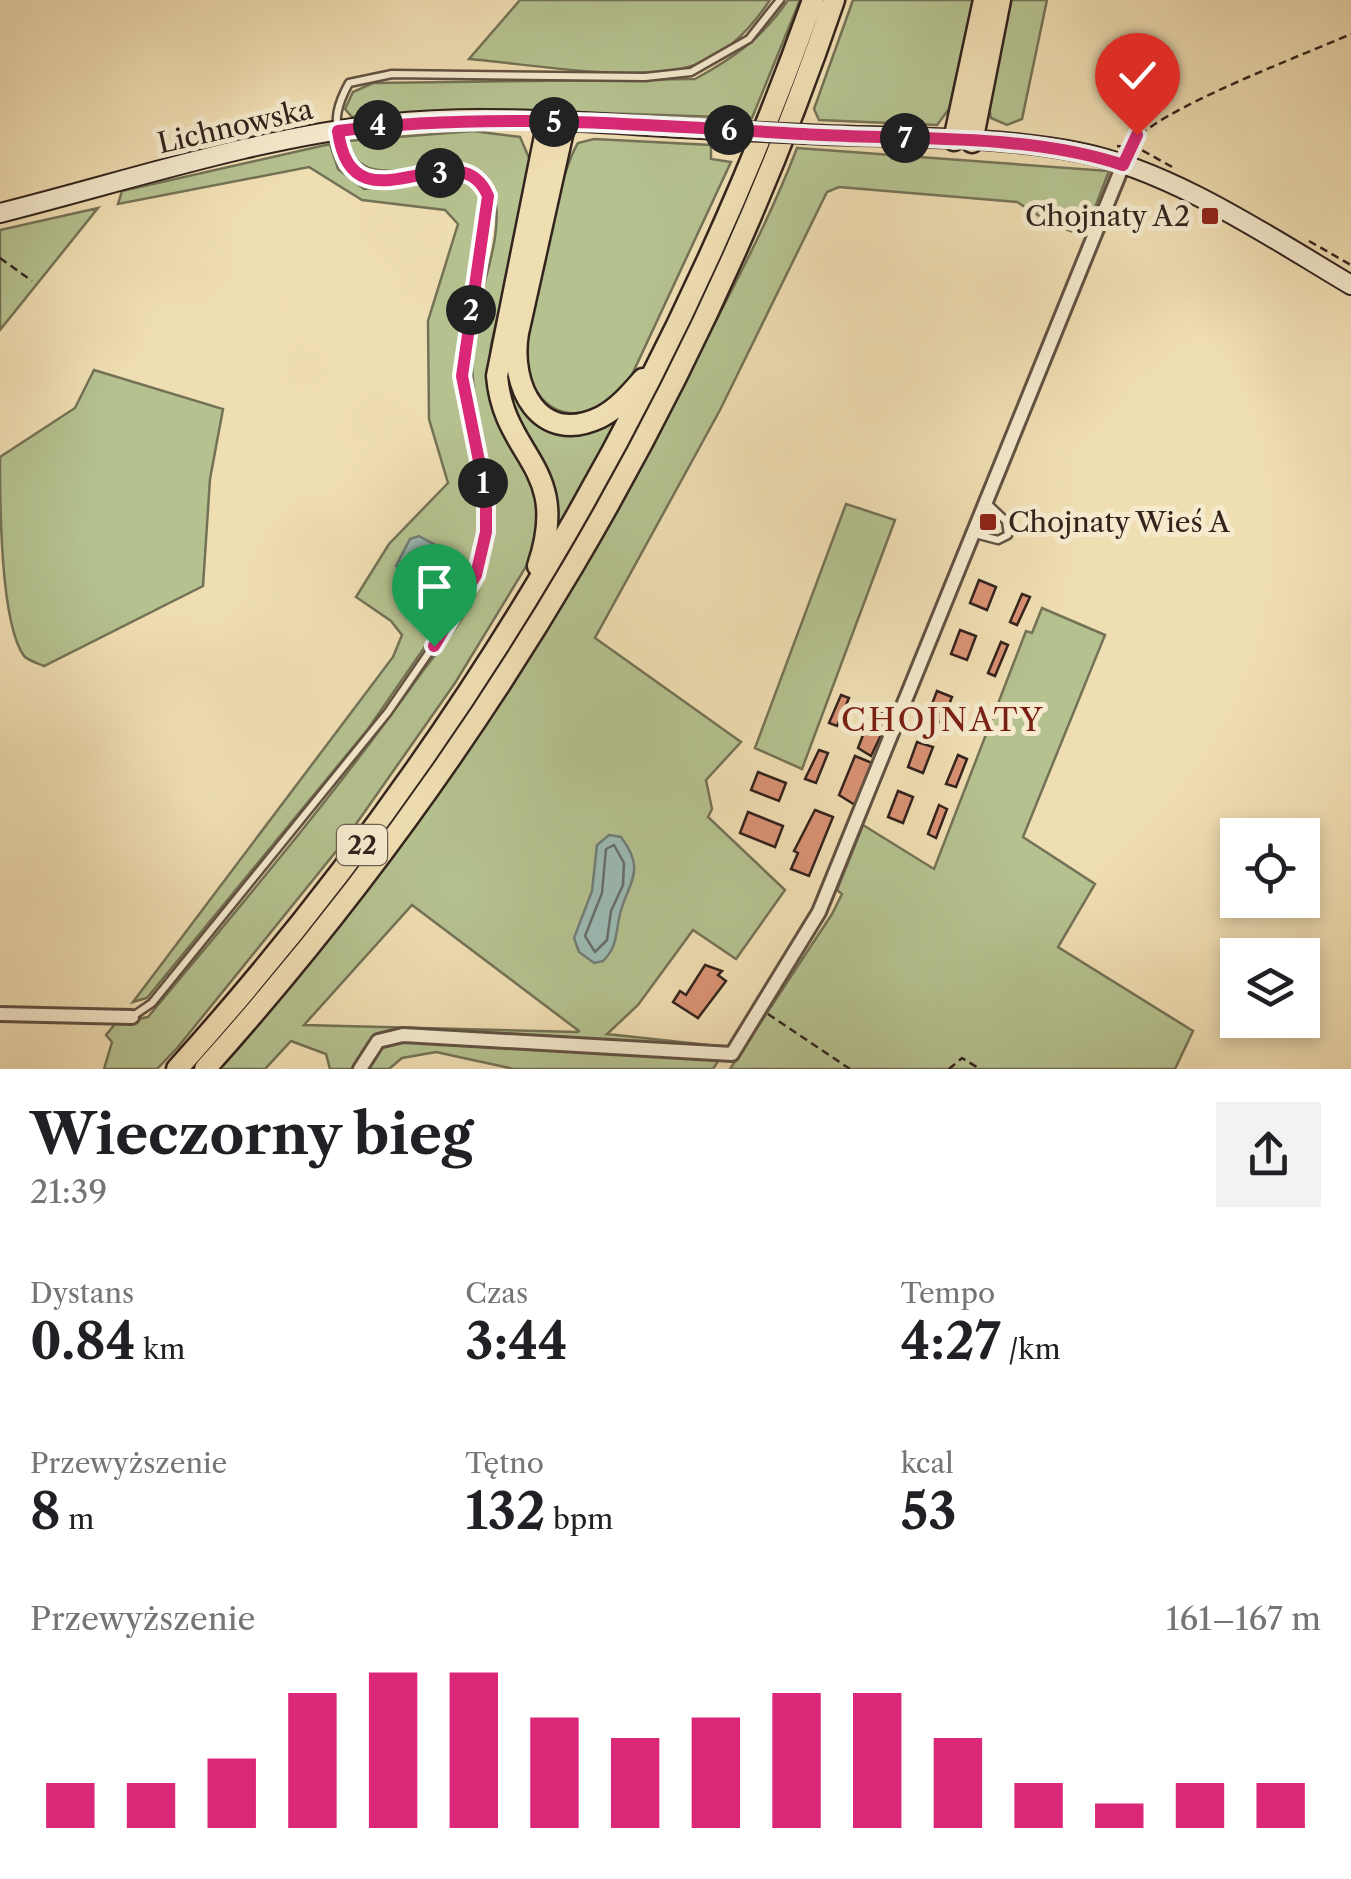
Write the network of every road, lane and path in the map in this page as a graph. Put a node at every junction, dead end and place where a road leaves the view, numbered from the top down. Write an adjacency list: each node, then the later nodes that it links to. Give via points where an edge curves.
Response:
1 (780, 0): 8 (lane, via 749,39 691,72 392,74 349,83 335,110)
2 (813, 0): 15 (main road, 22, via 733,204)
3 (834, 0): 23 (main road, 22, via 780,147 711,302 566,575 391,840)
4 (984, 0): 9 (main road)
5 (1000, 0): 9 (main road)
6 (1351, 34): 10 (path, via 1137,135)
7 (556, 122): 8 (street, Lichnowska, via 446,119); 9 (street, Lichnowska, bridge); 15 (main road, 22, via 518,334 519,386 538,412 576,424 608,413); 18 (main road, via 498,362 502,402 550,506 548,535)
8 (338, 131): 11 (street, Lichnowska); 21 (lane, via 348,167 364,179 461,172 478,180 488,196 462,376 486,496 483,554 452,618 378,725 152,1004)
9 (963, 141): 10 (street, Lichnowska, via 1076,152)
10 (1123, 165): 14 (street, Lichnowska); 16 (street)
11 (0, 213)
12 (0, 258): 13 (path)
13 (32, 281)
14 (1351, 285)
15 (664, 355): 18 (main road, 22)
16 (988, 504): 17 (street); 17 (lane, via 1006,520 1008,535 998,540)
17 (975, 534): 19 (street, via 819,912)
18 (525, 605): 22 (main road, 22, via 375,828)
19 (759, 1008): 24 (street, via 732,1054 404,1035 378,1041); 25 (path)
20 (0, 1014): 21 (street)
21 (132, 1016)
22 (177, 1069)
23 (204, 1069)
24 (360, 1069)
25 (850, 1069)
26 (949, 1069): 27 (path, via 962,1058)
27 (980, 1069)

